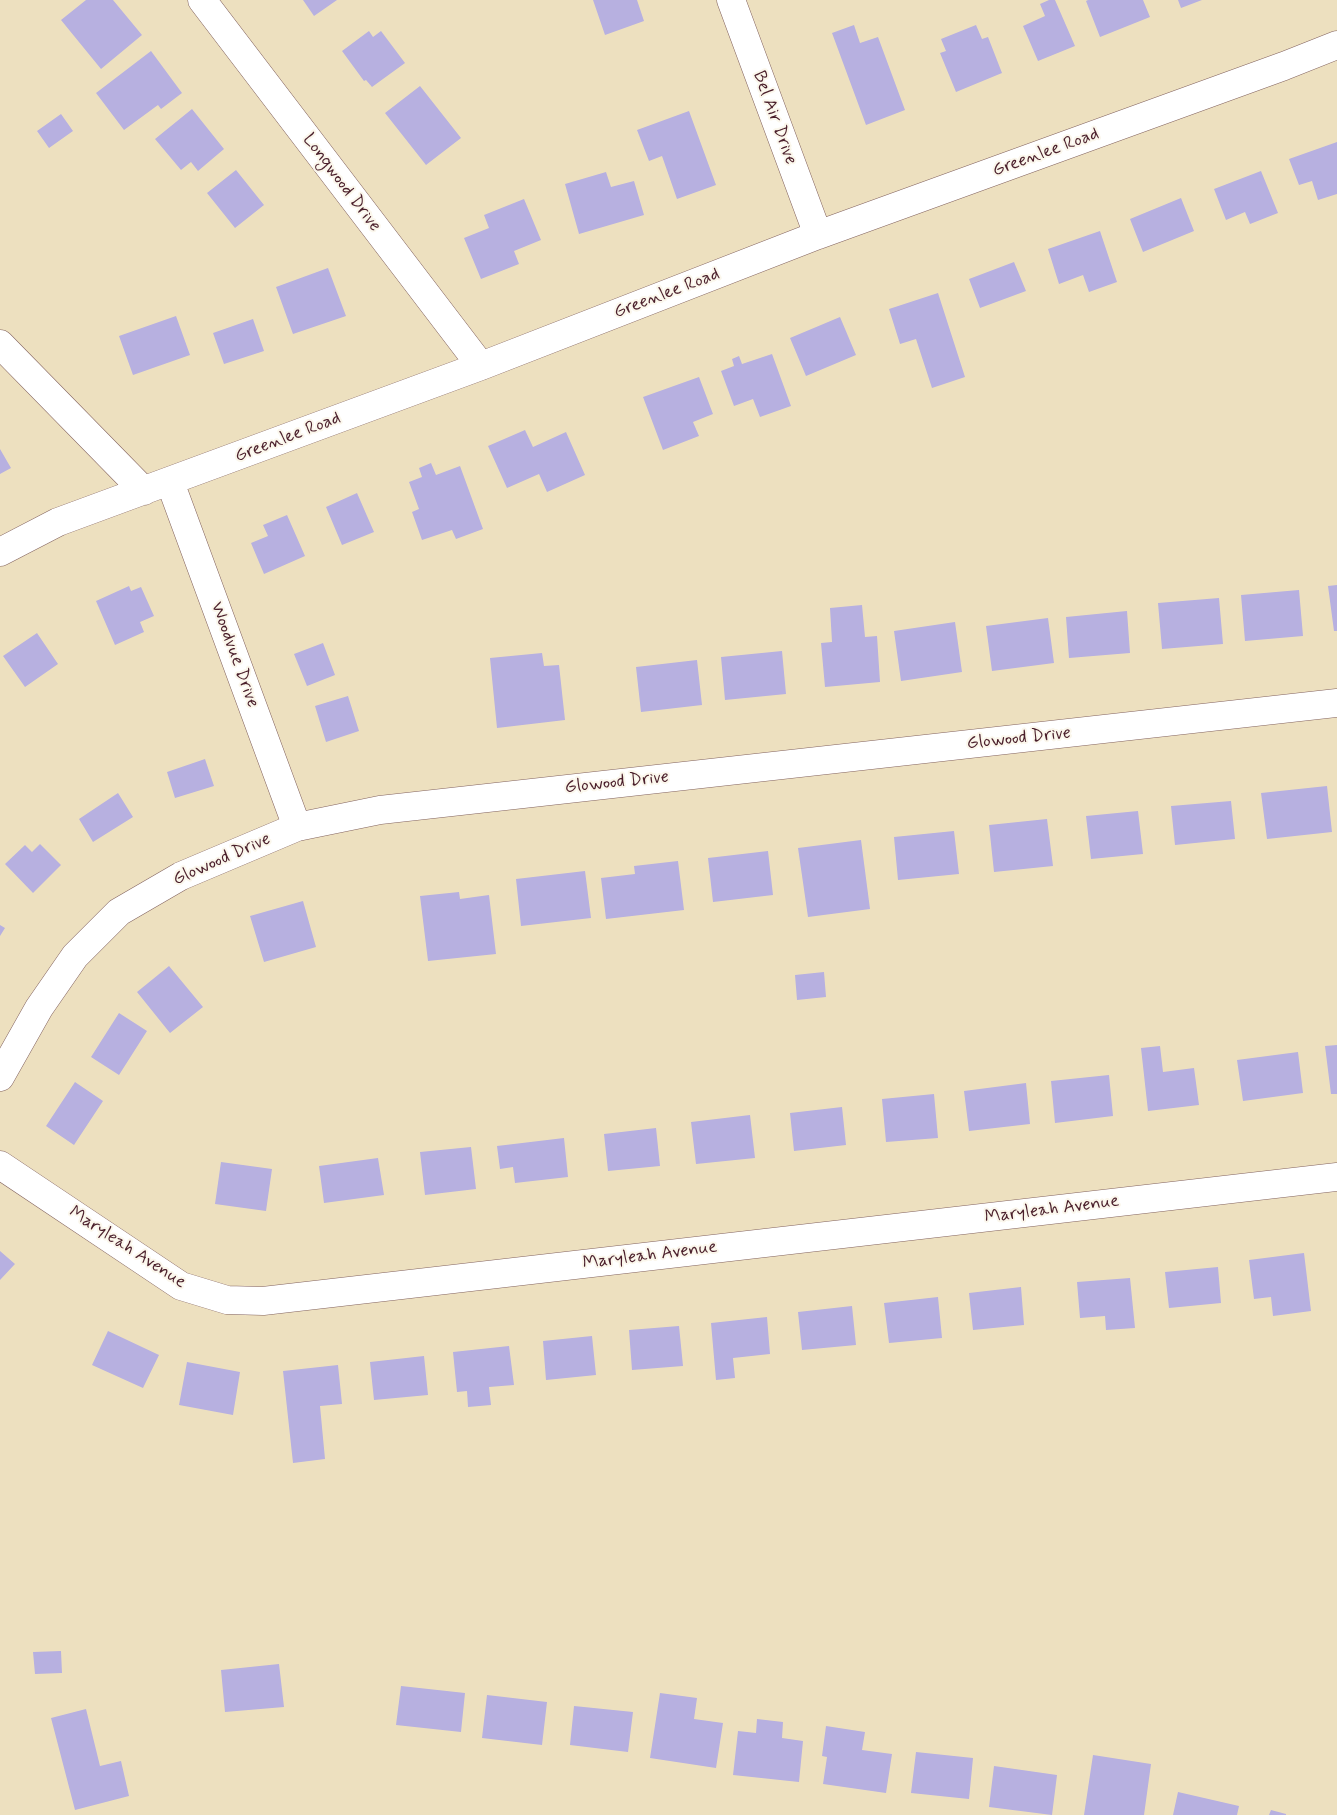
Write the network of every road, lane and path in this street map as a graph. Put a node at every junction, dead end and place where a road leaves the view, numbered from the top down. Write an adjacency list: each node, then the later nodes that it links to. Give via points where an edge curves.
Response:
1 (202, 0): 6 (street, Longwood Drive)
2 (731, 0): 4 (street, Bel Air Drive)
3 (1337, 45): 4 (street, Greenlee Road)
4 (818, 236): 6 (street, Greenlee Road)
5 (0, 344): 8 (street)
6 (480, 366): 7 (street, Greenlee Road)
7 (170, 482): 8 (street, Greenlee Road); 11 (street, Woodvue Drive)
8 (144, 491): 9 (street, Greenlee Road, via 58,522)
9 (0, 552)
10 (1337, 703): 11 (street, Glowood Drive, via 380,810)
11 (297, 827): 12 (street, Glowood Drive, via 181,876 120,912 75,956 39,1008)
12 (0, 1077)
13 (0, 1165): 14 (street, Maryleah Avenue, via 182,1286 227,1300 263,1301)
14 (1337, 1177)

